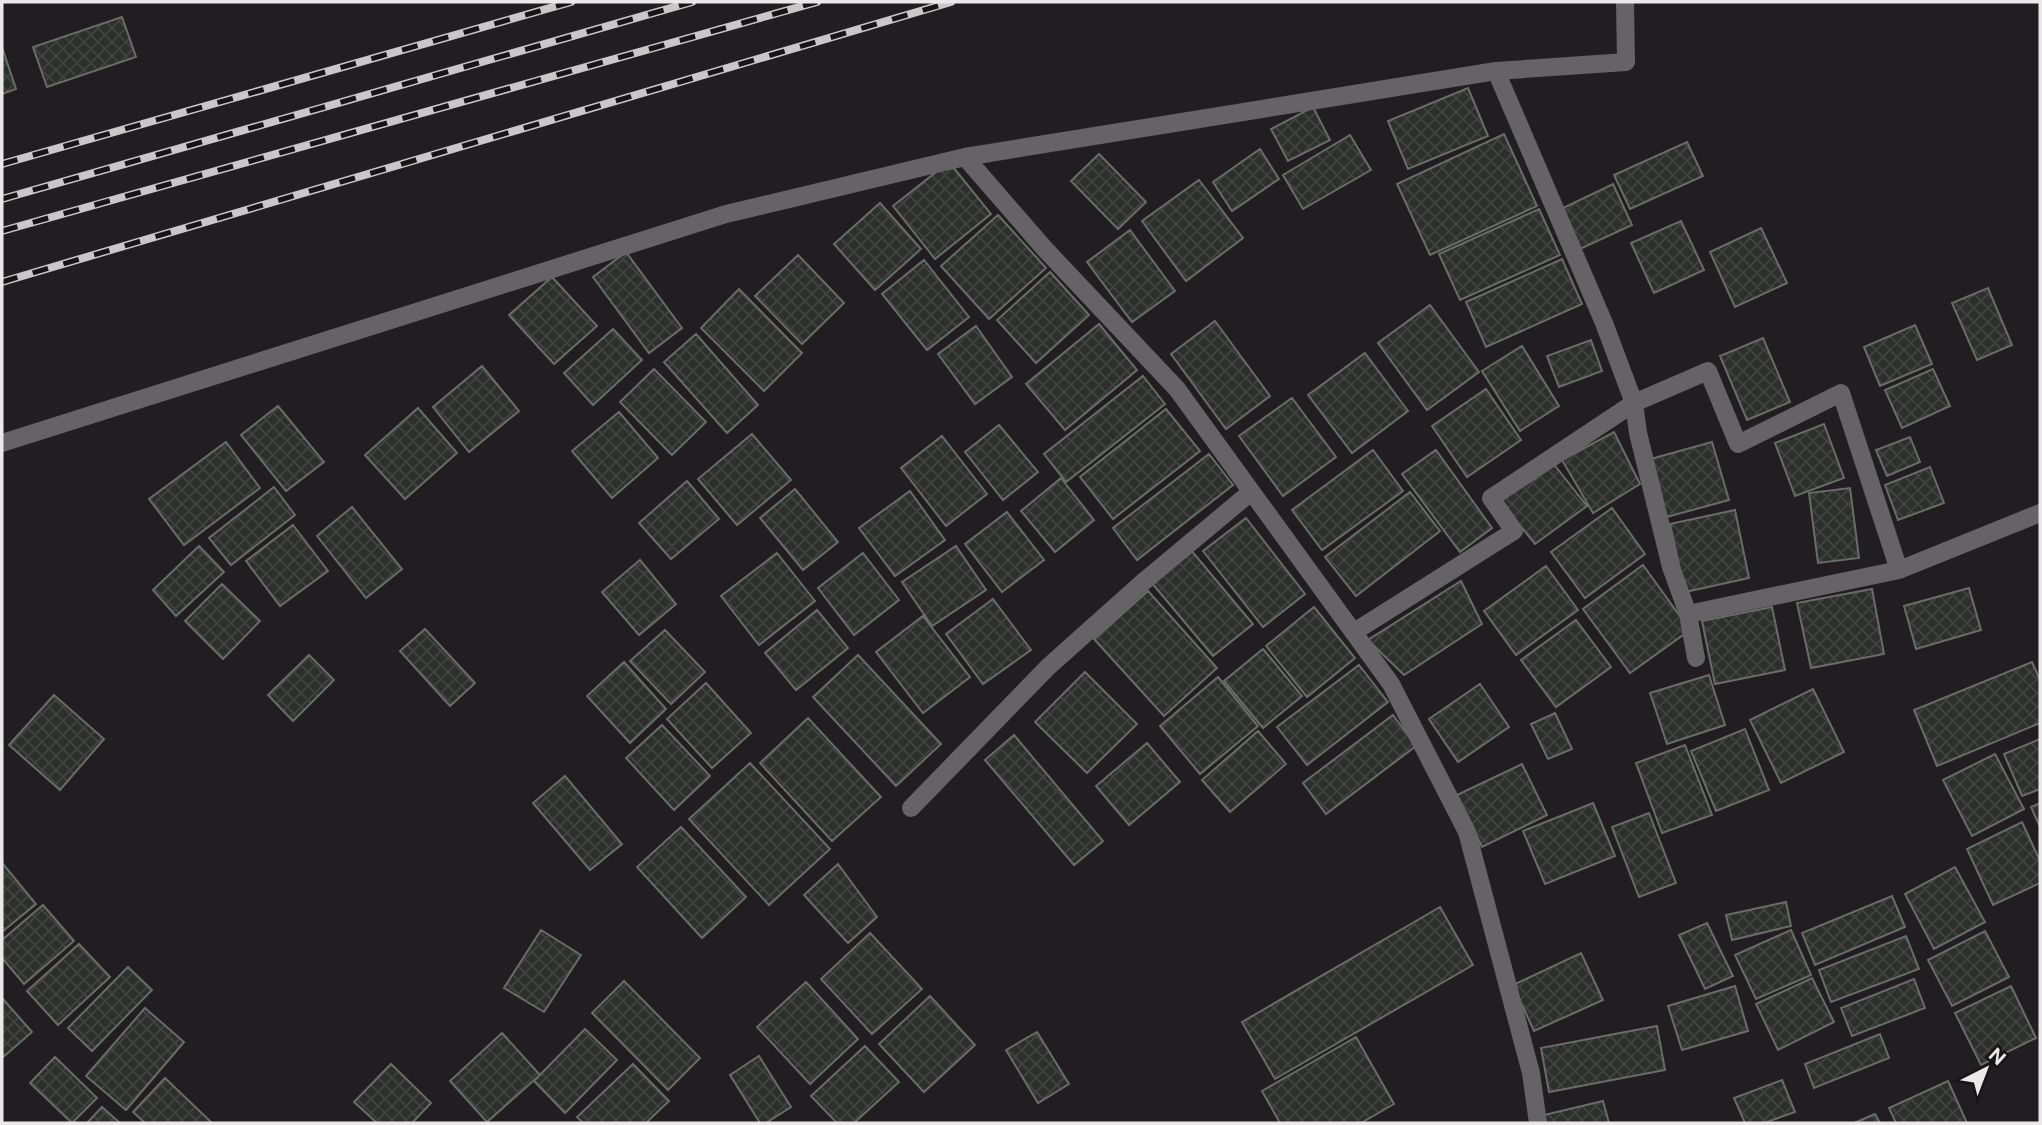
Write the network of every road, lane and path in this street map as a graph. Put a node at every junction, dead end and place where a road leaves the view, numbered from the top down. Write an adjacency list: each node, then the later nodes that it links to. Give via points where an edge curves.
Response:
1 (1625, 2): 2 (street, via 1626,61)
2 (1496, 71): 3 (street); 4 (street)
3 (965, 157): 5 (street, via 726,214); 6 (street, via 1177,389)
4 (1634, 403): 8 (street, via 1708,371 1738,444 1841,393); 9 (street, via 1671,567); 10 (street, via 1491,498 1514,531)
5 (2, 443)
6 (1251, 492): 10 (street); 12 (street, via 1048,667)
7 (2040, 513): 8 (street)
8 (1899, 570): 9 (street)
9 (1688, 614): 11 (street)
10 (1354, 632): 13 (street, via 1391,684 1467,832 1531,1073)
11 (1696, 658)
12 (911, 808)
13 (1538, 1123)

